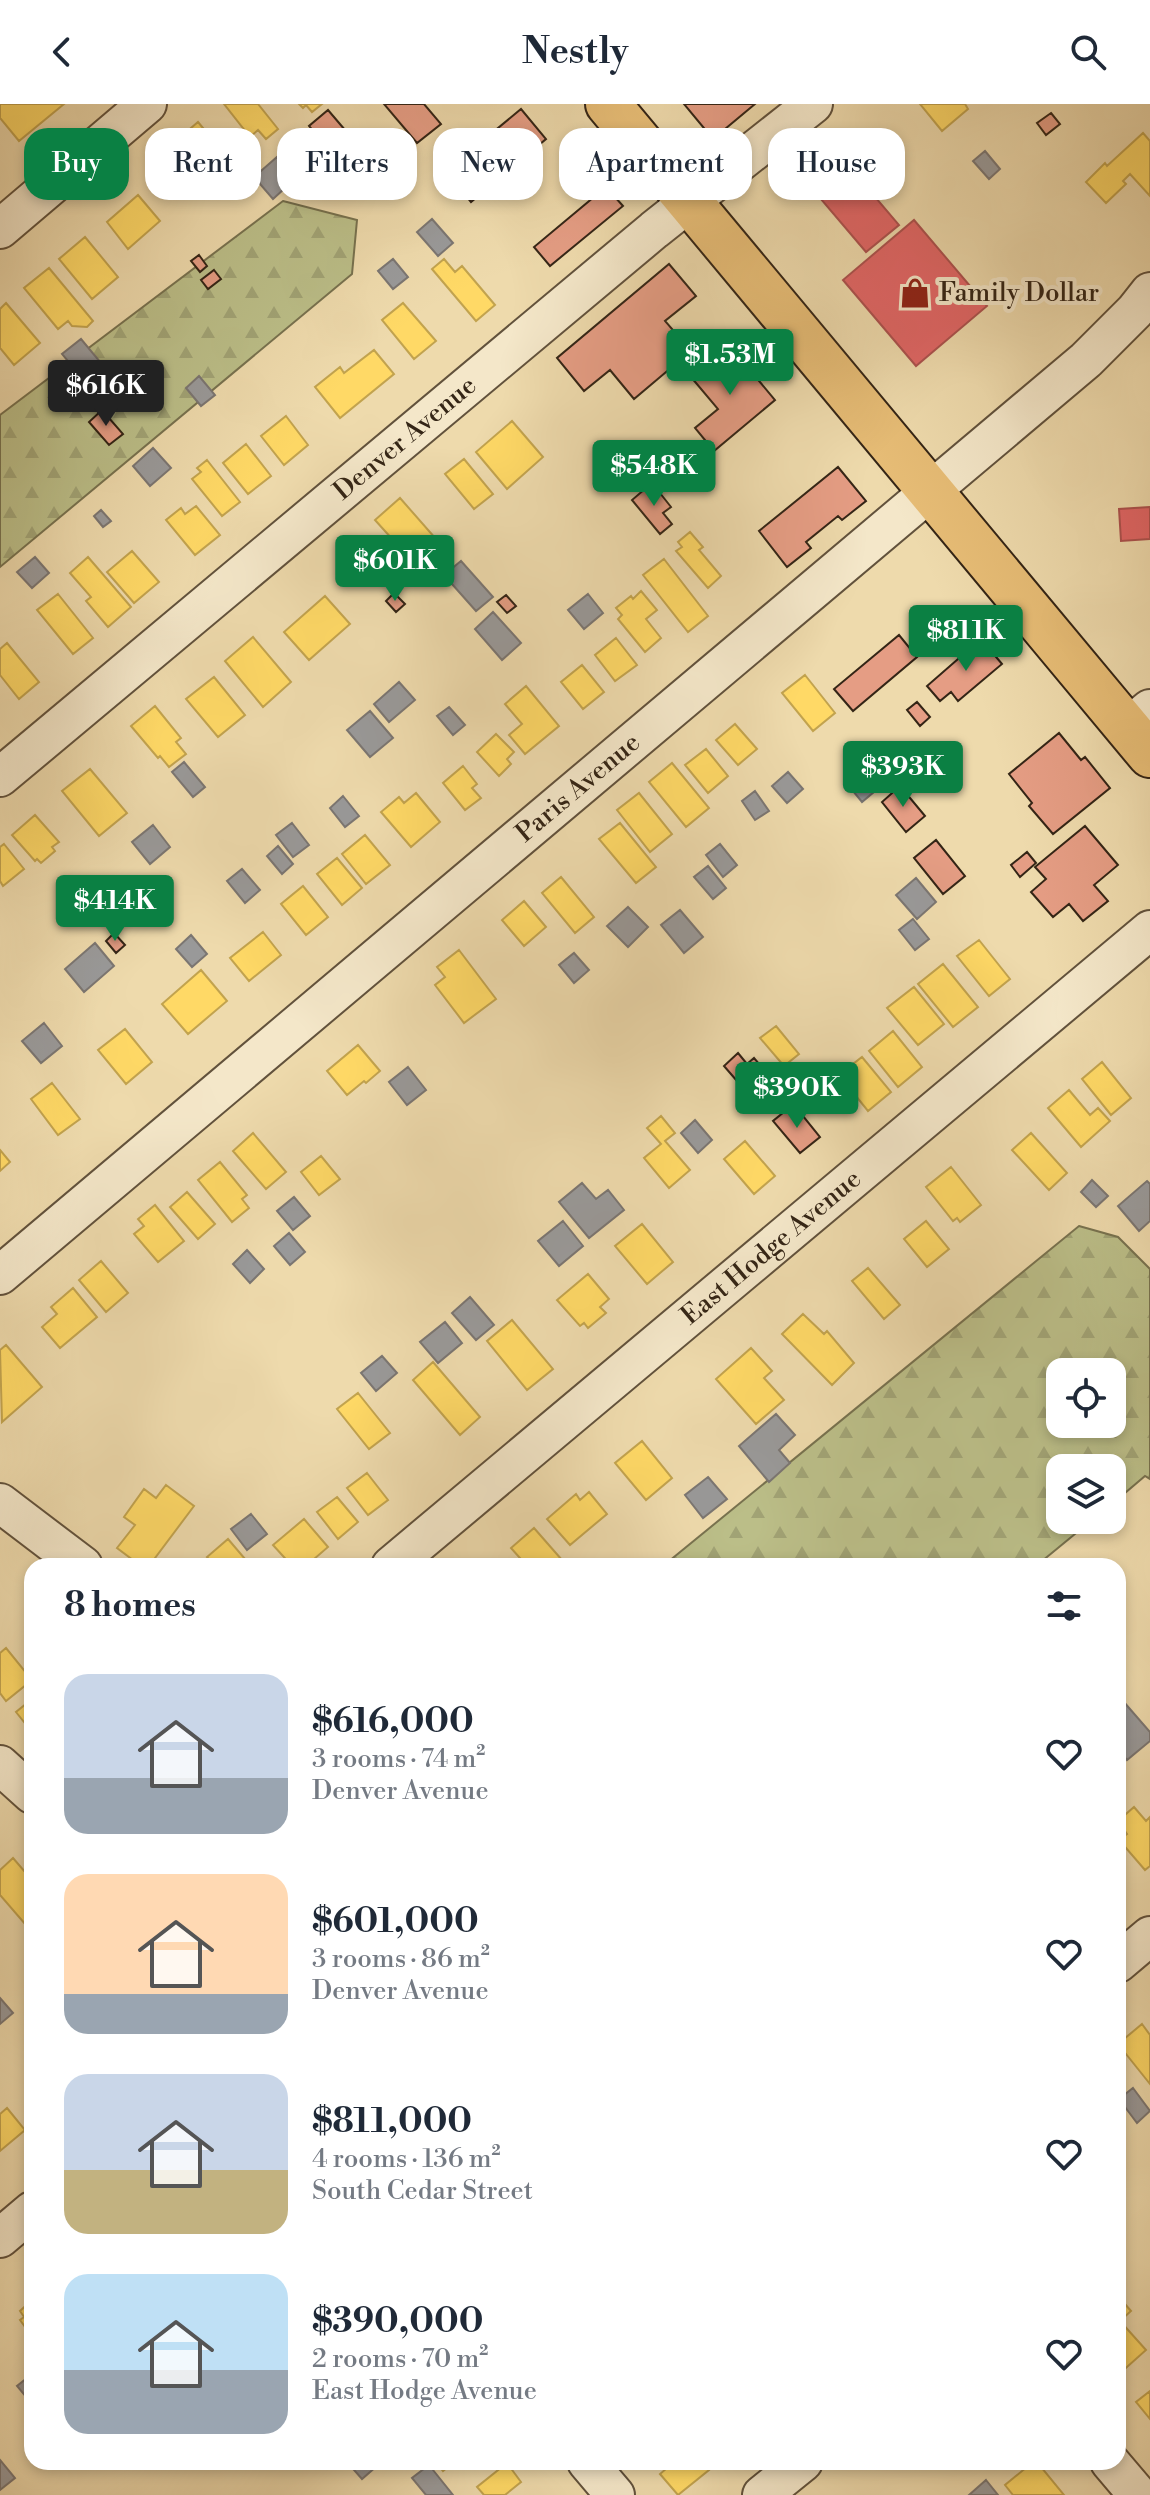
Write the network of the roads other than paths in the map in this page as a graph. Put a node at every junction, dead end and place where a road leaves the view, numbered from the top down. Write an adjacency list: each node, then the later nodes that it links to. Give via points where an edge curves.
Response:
1 (147, 104): 5 (street)
2 (608, 104): 4 (main road)
3 (813, 104): 4 (street, Denver Avenue)
4 (689, 202): 7 (main road); 9 (street, Denver Avenue)
5 (0, 229)
6 (1150, 292): 7 (street, Paris Avenue, via 1086,360)
7 (930, 490): 8 (main road); 11 (street, Paris Avenue)
8 (1142, 731)
9 (0, 777)
10 (1150, 930): 14 (street, East Hodge Avenue)
11 (0, 1275)
12 (0, 1503): 13 (street)
13 (72, 1558)
14 (401, 1558)
15 (0, 1765): 16 (street)
16 (24, 1787)
17 (1150, 1936): 18 (street)
18 (1126, 1956)
19 (24, 2218): 20 (street)
20 (0, 2238)
21 (594, 2470): 24 (street)
22 (793, 2470): 25 (street)
23 (1117, 2470): 26 (street)
24 (615, 2495)
25 (762, 2495)
26 (1138, 2495)

